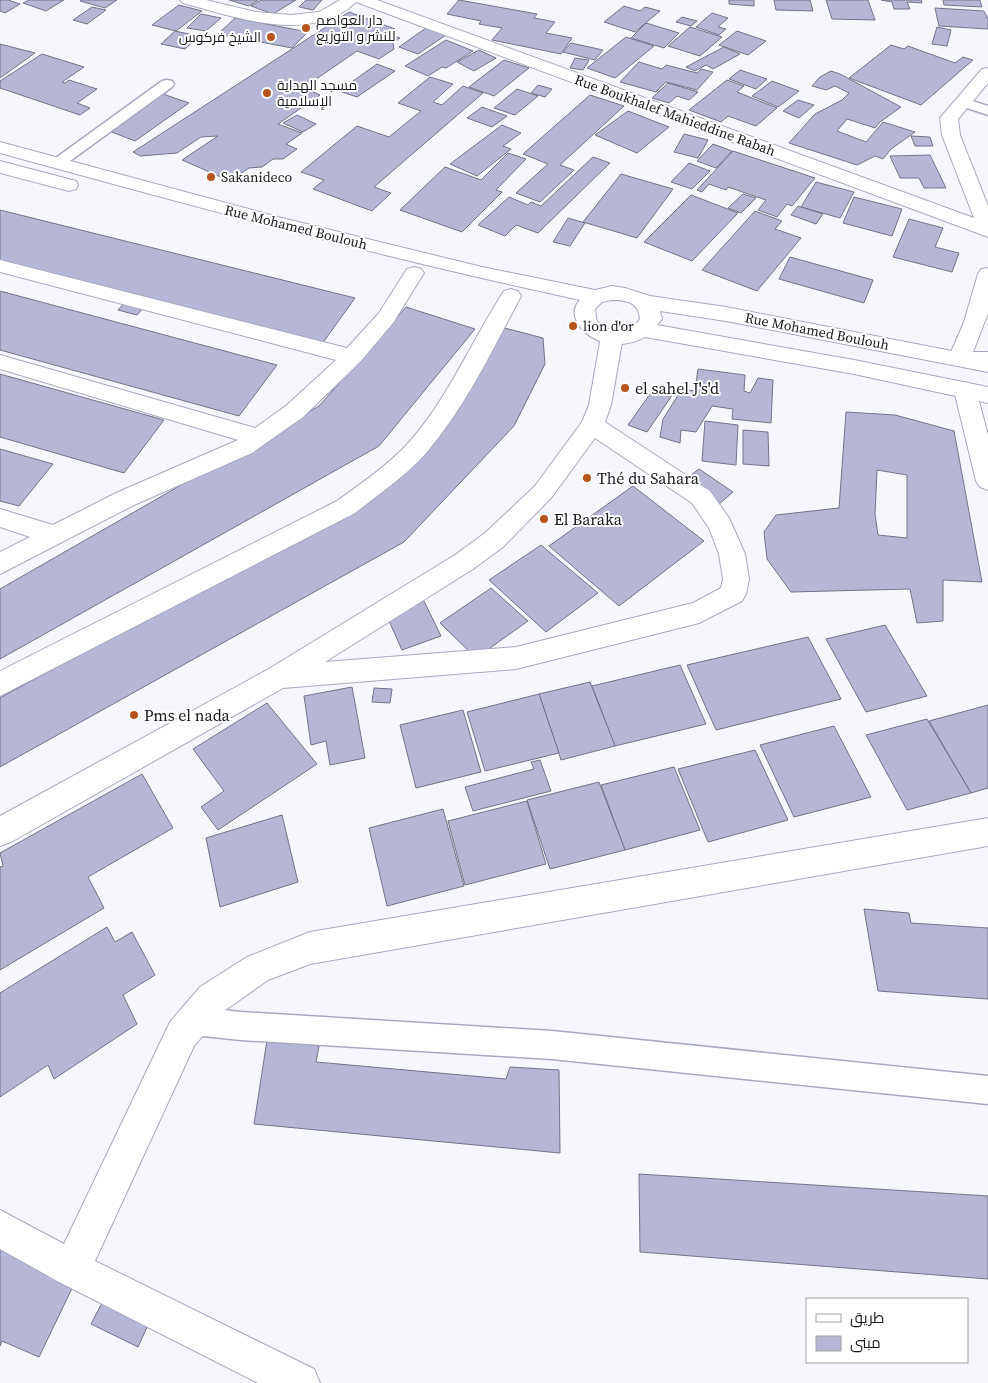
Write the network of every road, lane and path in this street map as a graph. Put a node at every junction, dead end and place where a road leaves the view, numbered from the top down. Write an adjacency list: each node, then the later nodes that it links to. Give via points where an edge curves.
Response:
1 (188, 0): 2 (street, via 262,18 301,20 324,16)
2 (350, 0)
3 (363, 0): 11 (street, Rue Boukhalef Mahieddine Rabah)
4 (988, 73): 6 (street)
5 (167, 84): 9 (lane)
6 (963, 102): 7 (lane); 11 (street, via 949,118 951,135)
7 (988, 111)
8 (0, 147): 9 (street, Rue Mohamed Boulouh)
9 (58, 163): 17 (street, Rue Mohamed Boulouh, via 273,222 482,273)
10 (0, 167): 13 (street)
11 (988, 230)
12 (0, 266): 20 (street)
13 (414, 273): 15 (street); 20 (street, via 386,318)
14 (988, 276): 21 (street, via 975,322)
15 (511, 296): 17 (street); 34 (street, via 426,438 346,507)
16 (644, 302): 17 (street, via 621,293 603,294); 18 (street, via 651,319); 21 (street, Rue Mohamed Boulouh, via 735,315)
17 (590, 305): 19 (street, via 585,320 594,330)
18 (644, 330): 19 (street, via 630,336); 25 (street, via 854,366)
19 (612, 336): 27 (street, via 600,405)
20 (352, 357): 28 (street, via 295,412)
21 (959, 359): 22 (street); 24 (street, Rue Mohamed Boulouh)
22 (988, 360)
23 (0, 362): 28 (street)
24 (988, 365)
25 (964, 390): 26 (street); 29 (street)
26 (988, 395)
27 (592, 425): 33 (street, via 543,492 494,540); 33 (street, via 700,497 720,525 732,554 736,579 733,594 699,612 516,658)
28 (258, 437): 31 (street, via 244,447 125,499)
29 (988, 482)
30 (0, 518): 31 (street)
31 (54, 535): 32 (street)
32 (0, 564)
33 (278, 678): 35 (street)
34 (0, 684)
35 (0, 832)
36 (988, 832): 37 (street, via 310,948 258,968 212,999)
37 (193, 1021): 38 (lane, via 552,1045); 40 (street, via 182,1034)
38 (988, 1090)
39 (0, 1228): 40 (street)
40 (72, 1269): 41 (street)
41 (300, 1383)

